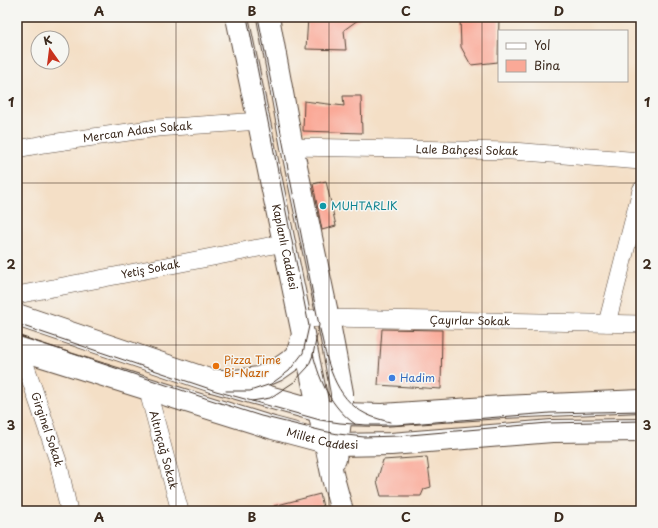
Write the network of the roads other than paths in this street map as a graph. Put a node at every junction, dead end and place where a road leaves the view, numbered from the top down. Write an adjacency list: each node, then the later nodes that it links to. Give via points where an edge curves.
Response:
1 (237, 17): 3 (main road, Kaplanlı Caddesi)
2 (268, 17): 4 (main road, Kaplanlı Caddesi)
3 (260, 121): 5 (street, Mercan Adası Sokak, via 158,128); 8 (main road, Kaplanlı Caddesi)
4 (292, 146): 6 (street, Lale Bahçesi Sokak, via 512,151); 11 (main road, Kaplanlı Caddesi)
5 (17, 149)
6 (641, 161)
7 (641, 190): 12 (street)
8 (284, 243): 9 (street, Yetiş Sokak); 14 (main road, Kaplanlı Caddesi)
9 (17, 295)
10 (17, 315): 16 (main road)
11 (328, 318): 12 (street, Çayırlar Sokak); 14 (street, Çayırlar Sokak); 20 (main road, Kaplanlı Caddesi, via 342,393)
12 (607, 323): 13 (street, Çayırlar Sokak)
13 (641, 324)
14 (301, 327): 16 (main road, via 297,356 277,370 259,378); 19 (main road, Kaplanlı Caddesi)
15 (19, 348): 17 (main road, Millet Caddesi); 23 (street, Girginel Sokak, via 58,461)
16 (212, 381): 19 (main road)
17 (147, 388): 22 (main road, Millet Caddesi, via 273,428); 24 (street, Altınçağ Sokak)
18 (641, 401): 20 (main road, via 382,415)
19 (319, 411): 20 (main road); 22 (main road, Kaplanlı Caddesi)
20 (341, 414): 22 (main road, Kaplanlı Caddesi)
21 (641, 430): 22 (main road, Millet Caddesi, via 552,431 391,444)
22 (331, 443): 25 (main road, Kaplanlı Caddesi, via 332,478)
23 (69, 511)
24 (180, 511)
25 (342, 511)

